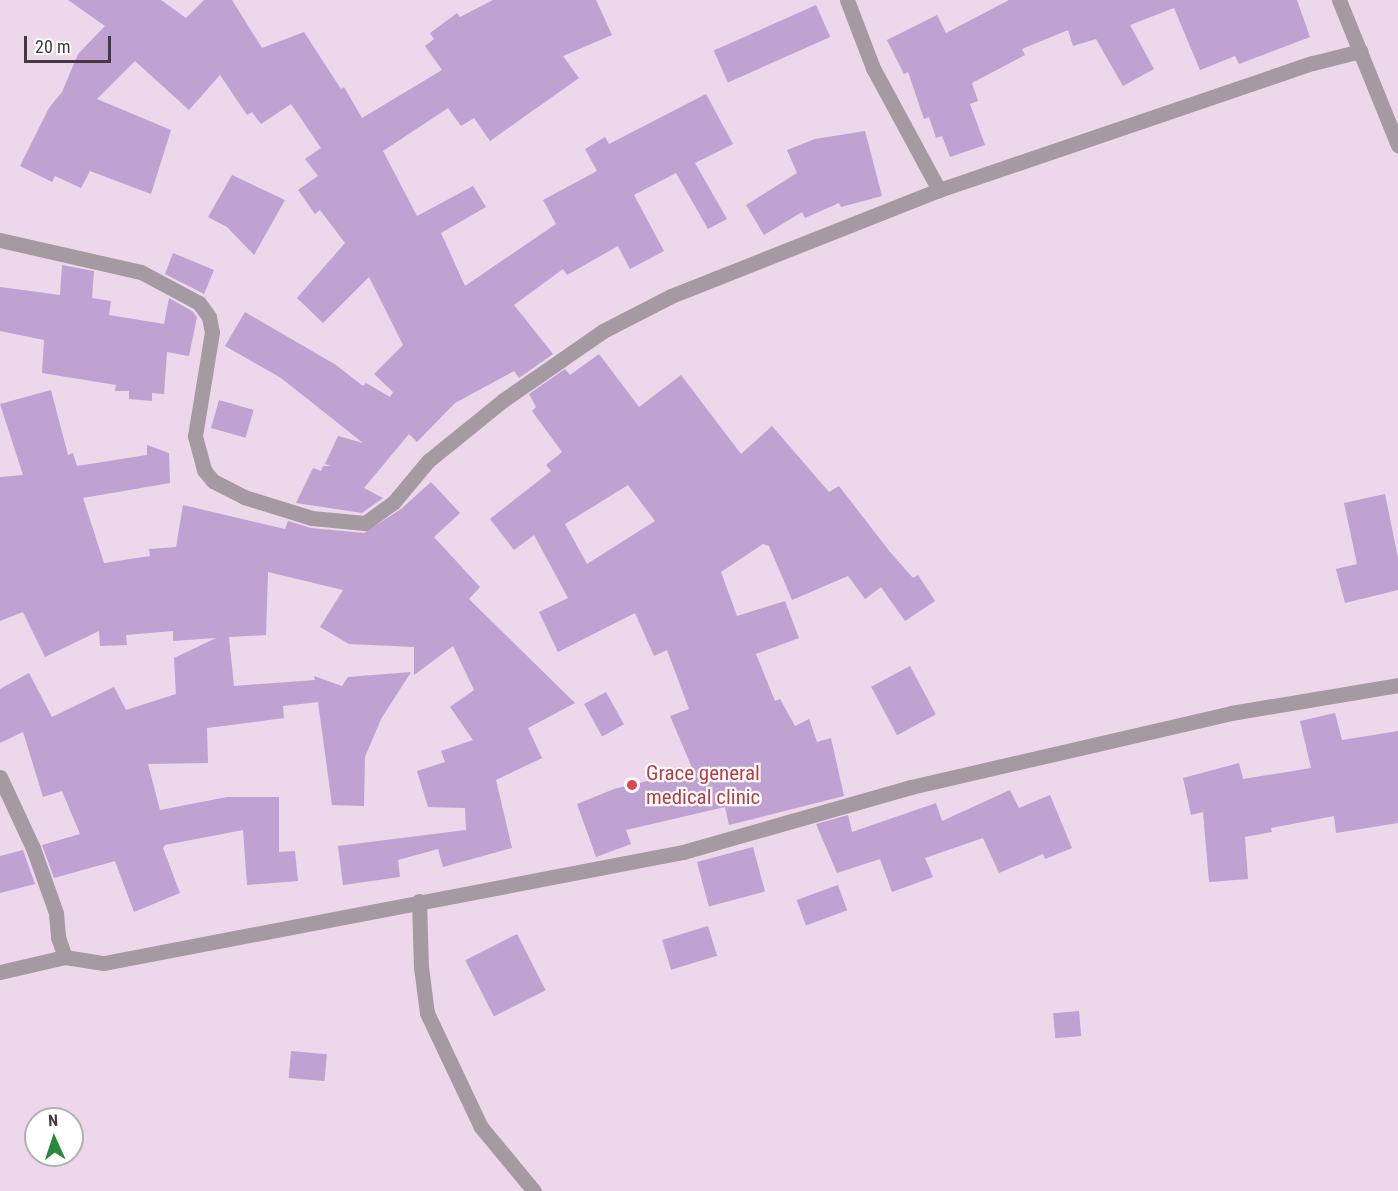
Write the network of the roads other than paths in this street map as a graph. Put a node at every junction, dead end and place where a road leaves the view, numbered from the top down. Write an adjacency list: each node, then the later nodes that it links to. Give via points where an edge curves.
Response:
1 (847, 0): 5 (street, via 873,68)
2 (1339, 0): 3 (street)
3 (1360, 51): 4 (street); 5 (street, via 1302,66)
4 (1398, 145)
5 (939, 190): 6 (street, via 671,296 603,331 502,401 428,461 378,517 351,524 312,518 244,497 213,481 204,470 195,435 212,332 209,317 198,303 141,272)
6 (0, 240)
7 (1398, 686): 9 (street, via 1231,713 910,787 683,852 490,891)
8 (0, 777): 10 (street, via 33,848 56,913 58,937)
9 (419, 901): 10 (street, via 141,958 104,963); 12 (street, via 427,1013 481,1126)
10 (66, 957): 11 (street)
11 (0, 972)
12 (534, 1191)

